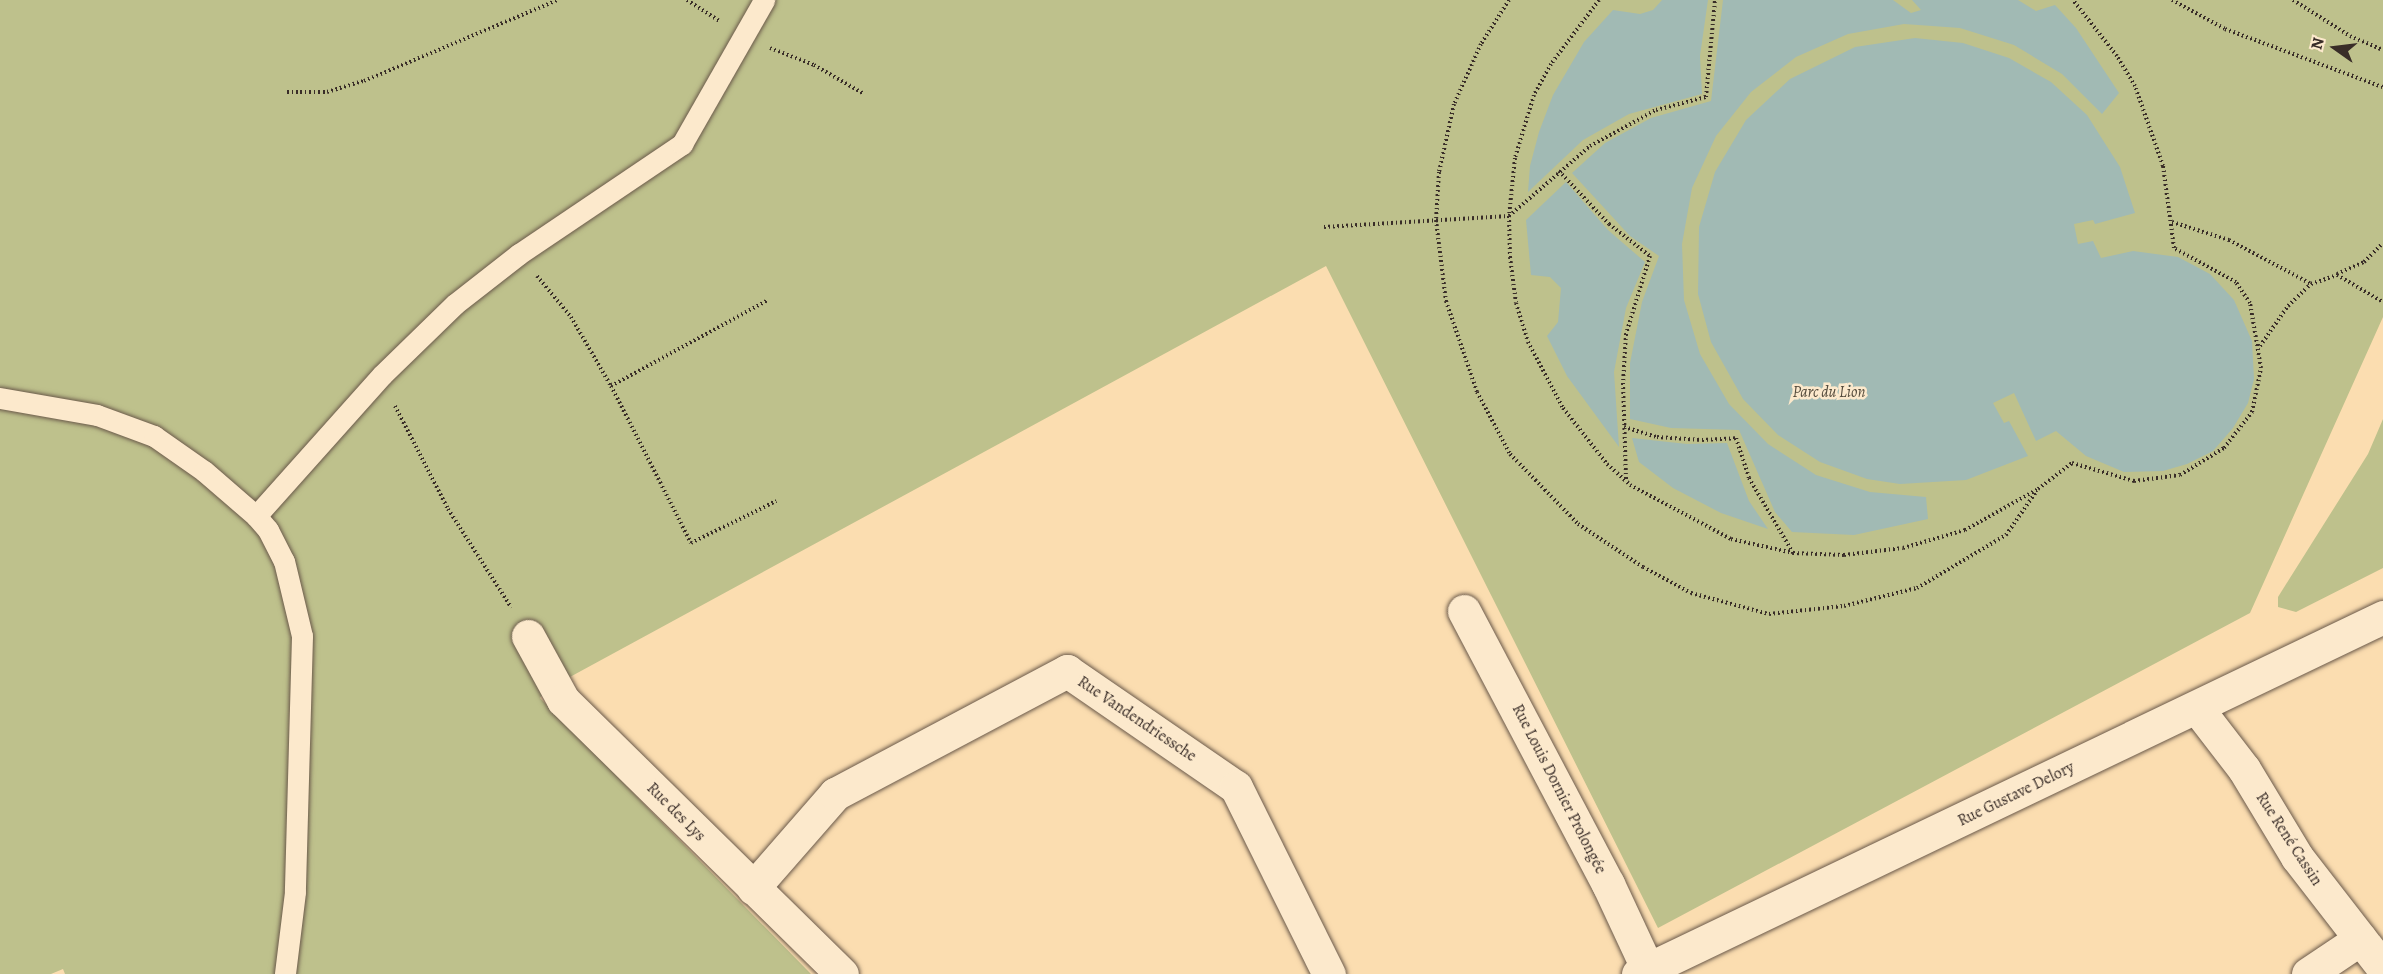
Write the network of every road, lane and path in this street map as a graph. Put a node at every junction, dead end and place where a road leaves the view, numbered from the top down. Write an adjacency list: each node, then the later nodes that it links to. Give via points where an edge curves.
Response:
1 (558, 0): 13 (path, via 364,81 327,92)
2 (687, 0): 10 (path)
3 (764, 0): 10 (lane)
4 (1509, 0): 17 (path, via 1481,44 1454,104 1438,172)
5 (1599, 0): 16 (path, via 1551,64 1534,95 1515,158)
6 (1715, 0): 15 (path, via 1706,97 1656,111 1590,146)
7 (2073, 0): 18 (path, via 2135,86 2163,166)
8 (2172, 0): 12 (path, via 2225,29)
9 (2294, 0): 11 (path, via 2350,36)
10 (741, 38): 14 (path, via 814,65); 21 (lane, via 682,144)
11 (2383, 50)
12 (2383, 87)
13 (287, 92)
14 (864, 94)
15 (1559, 171): 16 (path); 30 (path, via 1610,224 1650,256 1626,334)
16 (1509, 216): 17 (path); 31 (path, via 1516,303 1527,342 1563,408 1607,464)
17 (1436, 220): 19 (path); 32 (path, via 1446,300 1477,393 1510,454 1578,524 1642,567 1691,593 1769,614 1844,606 1917,588 2006,536)
18 (2172, 222): 23 (path, via 2229,240); 26 (path, via 2174,248 2236,282 2241,289 2250,303)
19 (1324, 226)
20 (2383, 243): 22 (path, via 2364,262)
21 (519, 254): 27 (lane, via 454,304); 28 (path, via 571,317)
22 (2337, 275): 23 (path); 25 (path)
23 (2311, 284): 26 (path, via 2288,306)
24 (768, 300): 28 (path)
25 (2383, 302)
26 (2260, 346): 32 (path, via 2261,368 2252,412 2224,448 2202,465 2180,475 2134,481 2072,463)
27 (382, 375): 34 (lane); 38 (path, via 405,430 448,509)
28 (610, 386): 33 (path, via 691,543)
29 (0, 398): 34 (lane, via 97,415 154,436 188,458)
30 (1624, 427): 31 (path); 35 (path, via 1657,437 1736,438 1749,478)
31 (1626, 481): 35 (path, via 1671,510 1731,539)
32 (2038, 489): 35 (path, via 1991,518 1937,540 1876,554)
33 (776, 501)
34 (256, 516): 44 (lane, via 277,544 284,561 302,636 295,892)
35 (1793, 553)
36 (1464, 611): 43 (street, Rue Louis Dornier Prolongée, via 1608,884)
37 (2383, 617): 39 (street, Rue Gustave Delory)
38 (528, 636): 40 (street, Rue des Lys, via 563,700)
39 (2197, 708): 41 (street, Rue René Cassin, via 2244,769 2297,857); 43 (street, Rue Gustave Delory)
40 (753, 888): 45 (street, Rue des Lys); 46 (street, Rue Vandendriessche, via 835,794 1066,671 1236,787)
41 (2360, 939): 42 (street, Rue René Cassin); 47 (street)
42 (2383, 968)
43 (1645, 972)
44 (285, 974)
45 (842, 974)
46 (1329, 974)
47 (2308, 974)

